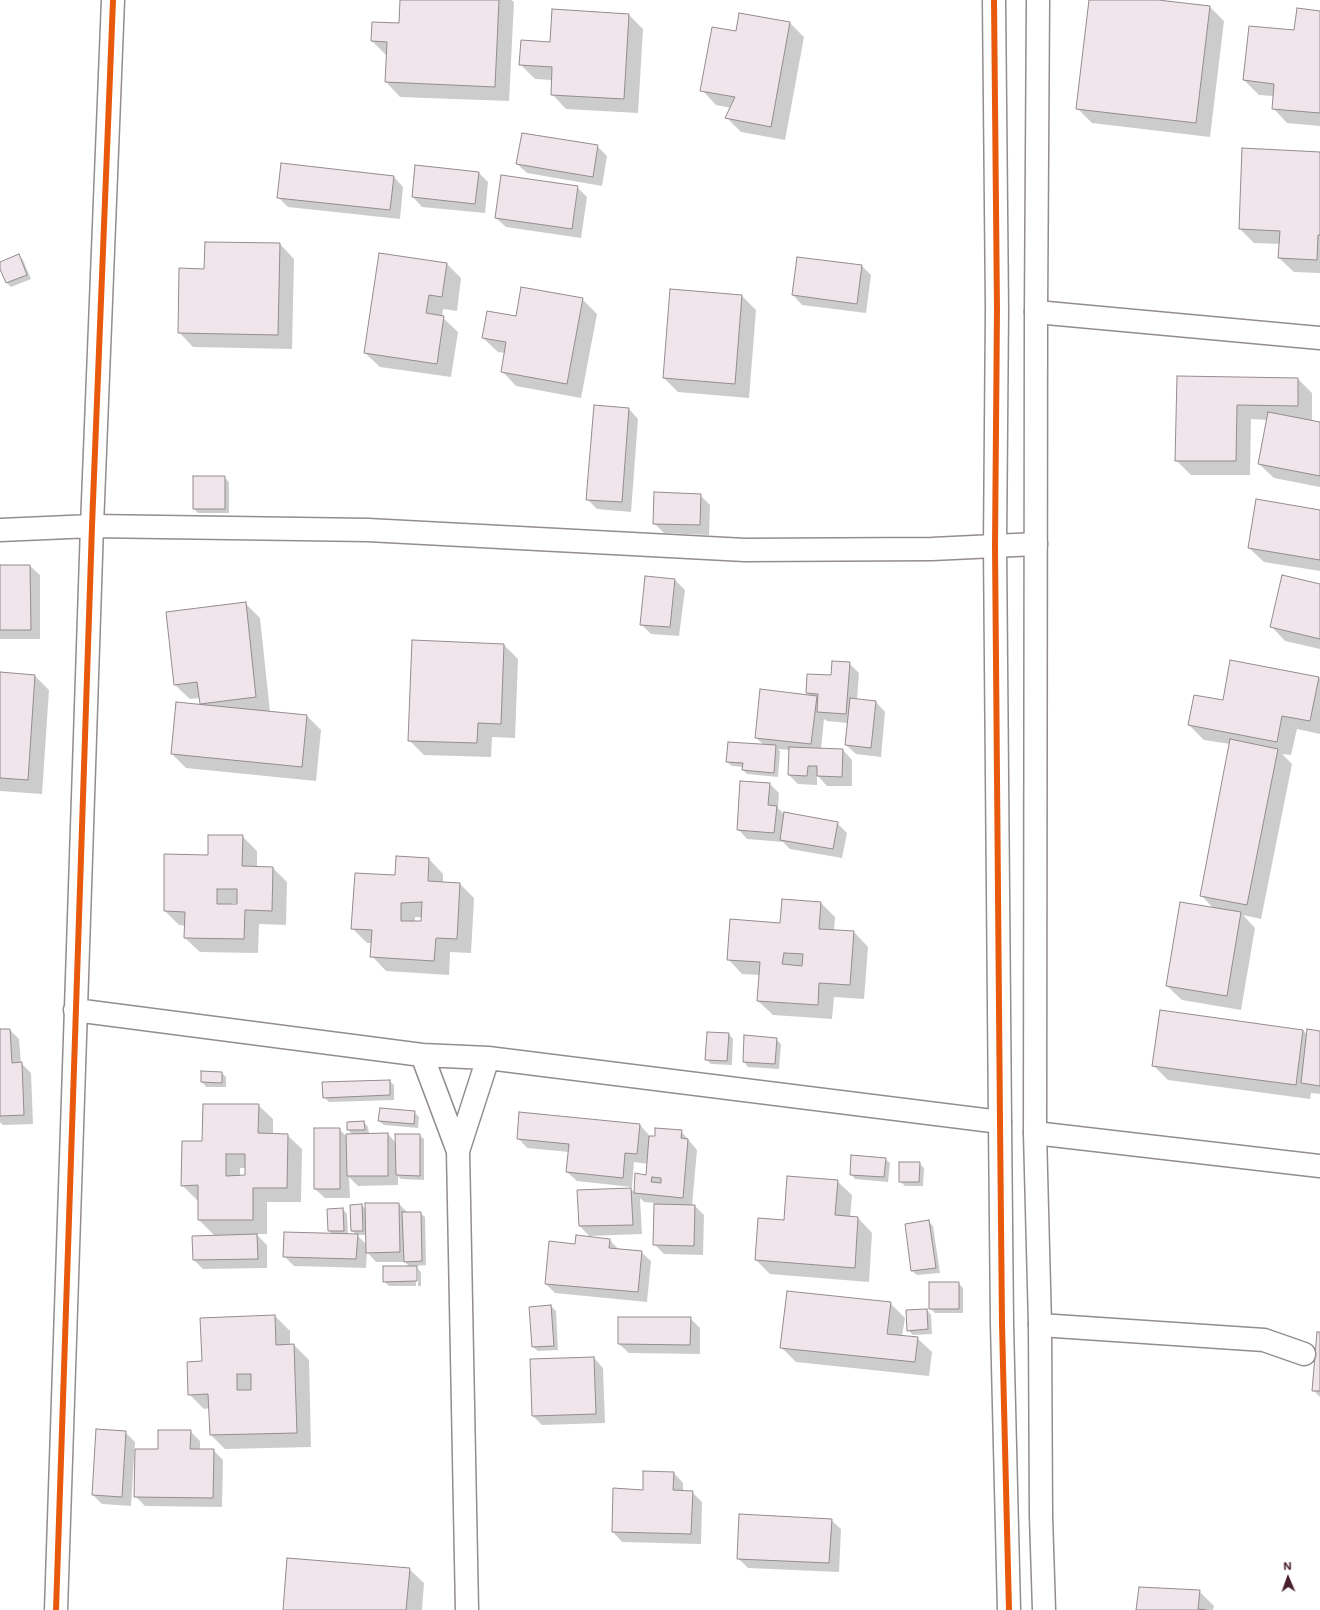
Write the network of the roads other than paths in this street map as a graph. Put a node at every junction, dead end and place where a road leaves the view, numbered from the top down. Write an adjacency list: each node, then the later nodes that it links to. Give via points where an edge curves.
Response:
1 (113, 0): 6 (street)
2 (994, 0): 9 (street, via 997,309)
3 (1038, 0): 4 (street)
4 (1036, 312): 5 (street); 8 (street)
5 (1320, 338)
6 (92, 526): 7 (street); 9 (street, via 368,530 745,550); 10 (street)
7 (0, 530)
8 (1036, 544): 9 (street); 14 (street)
9 (995, 546): 13 (street)
10 (75, 1010): 11 (street); 19 (street)
11 (422, 1055): 12 (street); 15 (street)
12 (488, 1058): 13 (street); 15 (street)
13 (1000, 1122): 21 (street)
14 (1035, 1133): 16 (street); 17 (street)
15 (458, 1151): 20 (street)
16 (1320, 1166)
17 (1040, 1325): 18 (street, via 1264,1340); 22 (street)
18 (1304, 1354)
19 (56, 1610)
20 (467, 1610)
21 (1009, 1610)
22 (1044, 1610)

